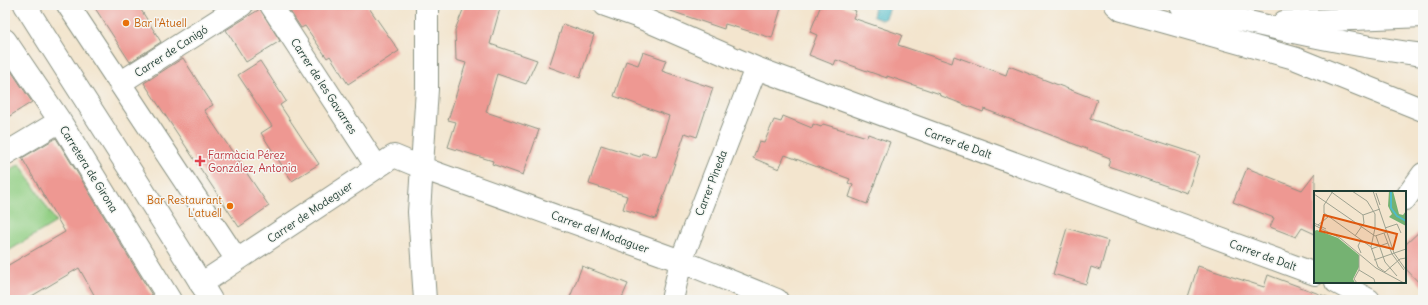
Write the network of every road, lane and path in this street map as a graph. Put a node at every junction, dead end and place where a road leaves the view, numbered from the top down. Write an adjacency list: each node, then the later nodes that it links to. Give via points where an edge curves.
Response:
1 (25, 5): 27 (street)
2 (68, 5): 15 (street)
3 (242, 5): 15 (street, Carrer de Canigó)
4 (271, 5): 19 (street, Carrer de les Gavarres)
5 (427, 5): 20 (street, via 427,89)
6 (605, 5): 9 (street, Carrer de Dalt)
7 (1116, 5): 16 (street, via 1122,10 1294,58)
8 (1180, 5): 11 (street)
9 (640, 11): 14 (street, Carrer de Dalt)
10 (1423, 16): 11 (street)
11 (1250, 23): 13 (street, via 1367,47)
12 (5, 40): 17 (street, Carretera de Girona)
13 (1423, 55)
14 (756, 68): 24 (street, Carrer Pineda); 25 (street, Carrer de Dalt)
15 (120, 83): 23 (street)
16 (1423, 110)
17 (60, 121): 18 (street); 28 (street, Carretera de Girona)
18 (5, 154)
19 (377, 167): 20 (street, Carrer de Modeguer, via 394,156); 23 (street, Carrer de Modeguer)
20 (420, 167): 24 (street, Carrer del Modaguer); 29 (street, via 419,212)
21 (1423, 174): 22 (street)
22 (1406, 198)
23 (237, 260): 27 (street, Carrer de Modeguer)
24 (681, 261): 30 (street, Carrer Pineda); 31 (street, Carrer del Modaguer)
25 (1314, 274)
26 (1340, 283): 32 (street)
27 (206, 292)
28 (170, 300)
29 (424, 300)
30 (672, 300)
31 (777, 300)
32 (1369, 300)

